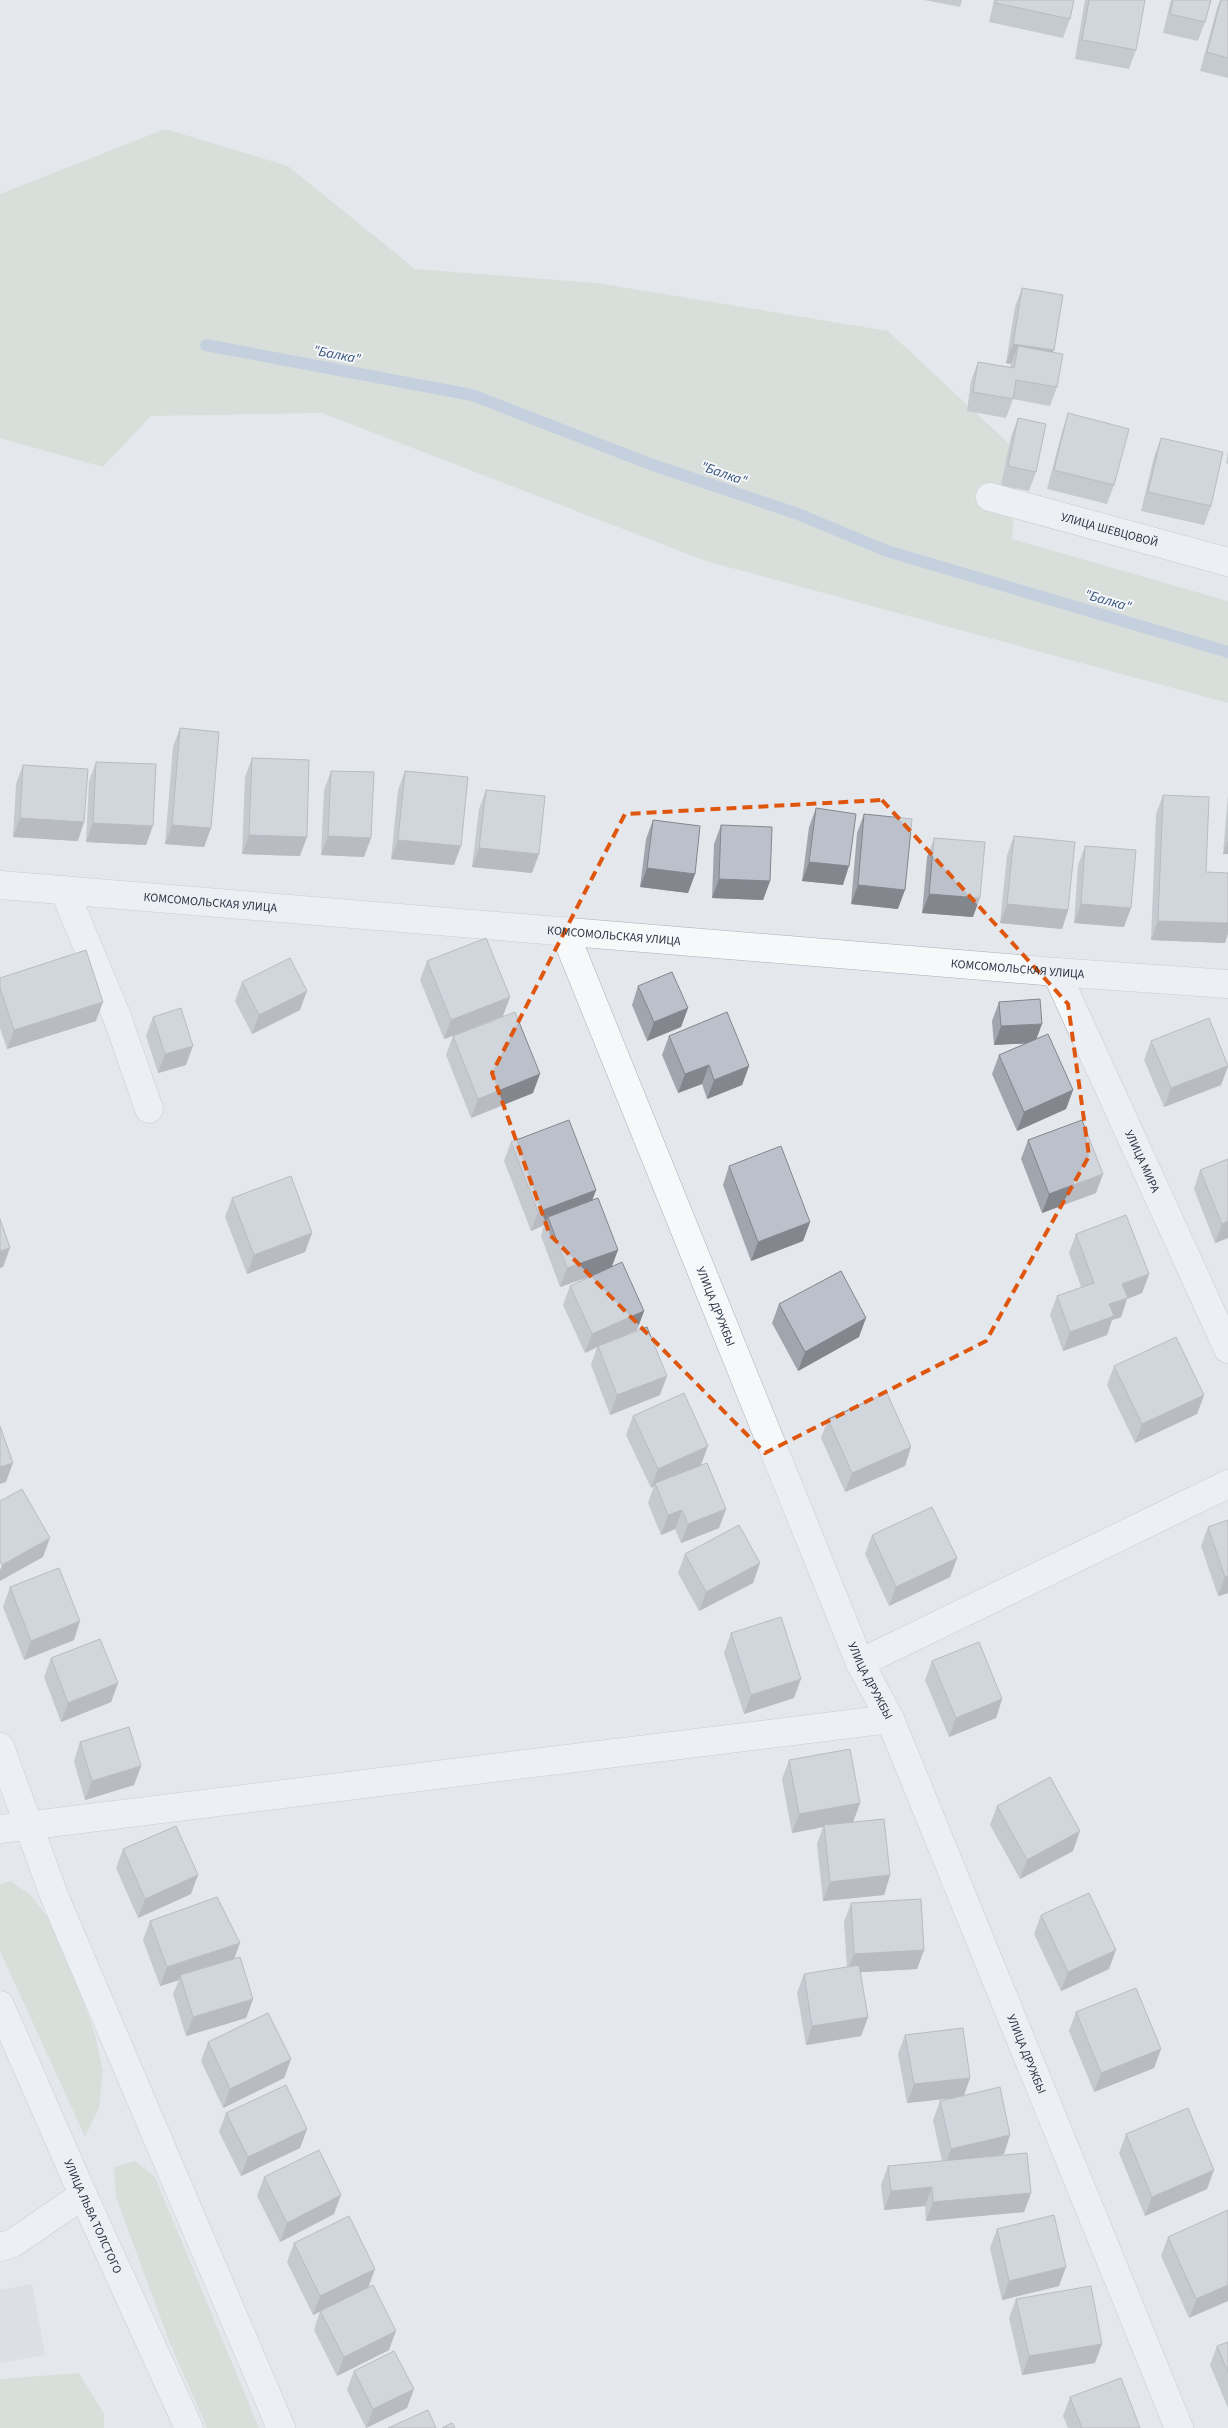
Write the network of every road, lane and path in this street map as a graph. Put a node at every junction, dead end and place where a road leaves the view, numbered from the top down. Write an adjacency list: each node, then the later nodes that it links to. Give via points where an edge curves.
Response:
1 (990, 497): 2 (street, УЛИЦА ШЕВЦОВОЙ)
2 (1228, 562)
3 (0, 885): 4 (street, КОМСОМОЛЬСКАЯ УЛИЦА)
4 (64, 890): 5 (street, КОМСОМОЛЬСКАЯ УЛИЦА); 8 (street, via 117,1017)
5 (564, 931): 6 (street, КОМСОМОЛЬСКАЯ УЛИЦА); 11 (street, УЛИЦА ДРУЖБЫ)
6 (1056, 972): 7 (street, КОМСОМОЛЬСКАЯ УЛИЦА); 9 (street, УЛИЦА МИРА)
7 (1228, 984)
8 (149, 1109)
9 (1228, 1349)
10 (1228, 1484): 11 (street)
11 (860, 1663): 12 (street, УЛИЦА ДРУЖБЫ)
12 (890, 1718): 14 (street); 21 (street, УЛИЦА ДРУЖБЫ)
13 (0, 1747): 14 (street)
14 (28, 1825): 15 (street); 20 (street, via 55,1898)
15 (0, 1829)
16 (0, 2004): 17 (street, УЛИЦА ЛЬВА ТОЛСТОГО)
17 (83, 2195): 18 (street, via 13,2243); 19 (street, УЛИЦА ЛЬВА ТОЛСТОГО)
18 (0, 2247)
19 (189, 2428)
20 (281, 2428)
21 (1179, 2428)

